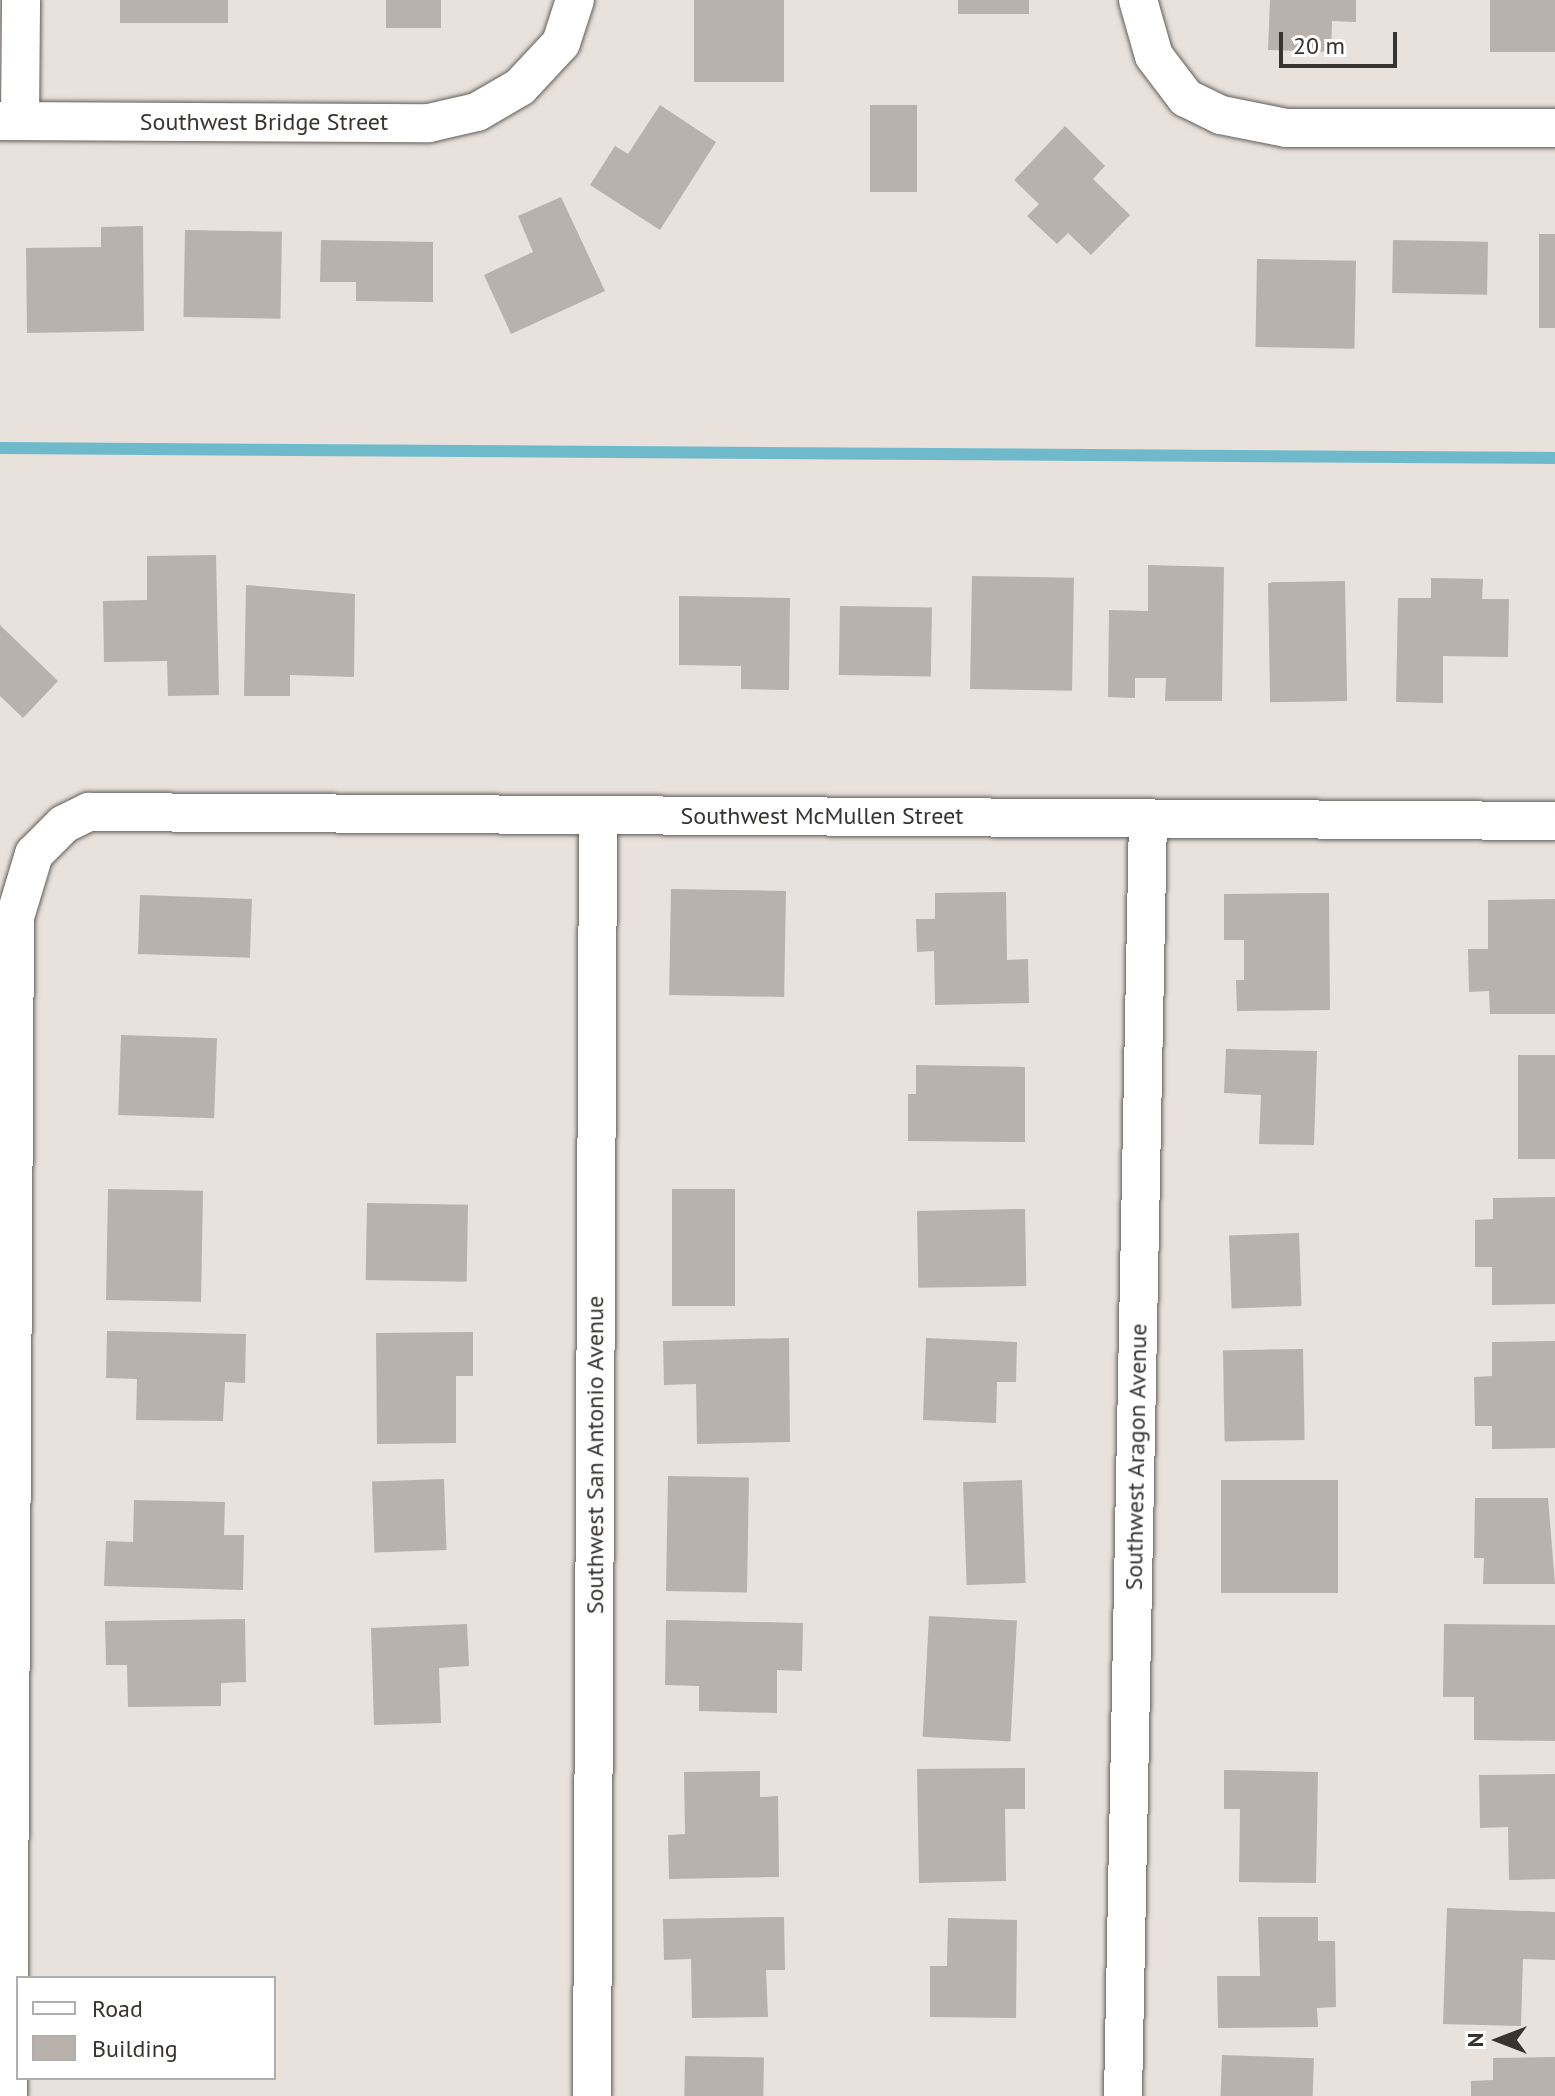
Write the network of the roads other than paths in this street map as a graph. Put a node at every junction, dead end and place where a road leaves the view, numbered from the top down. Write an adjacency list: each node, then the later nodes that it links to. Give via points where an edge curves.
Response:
1 (21, 0): 4 (street)
2 (575, 0): 4 (street, Southwest Bridge Street, via 561,43 520,87 477,112 429,123)
3 (1138, 0): 5 (street, via 1154,56 1186,98 1221,115 1286,128)
4 (10, 121)
5 (1555, 128)
6 (598, 815): 7 (street, Southwest McMullen Street); 9 (street, Southwest McMullen Street, via 89,812 64,824 34,854 15,917); 10 (street, Southwest San Antonio Avenue)
7 (1148, 818): 8 (street, Southwest McMullen Street); 11 (street, Southwest Aragon Avenue)
8 (1555, 821)
9 (8, 2096)
10 (592, 2096)
11 (1123, 2096)

